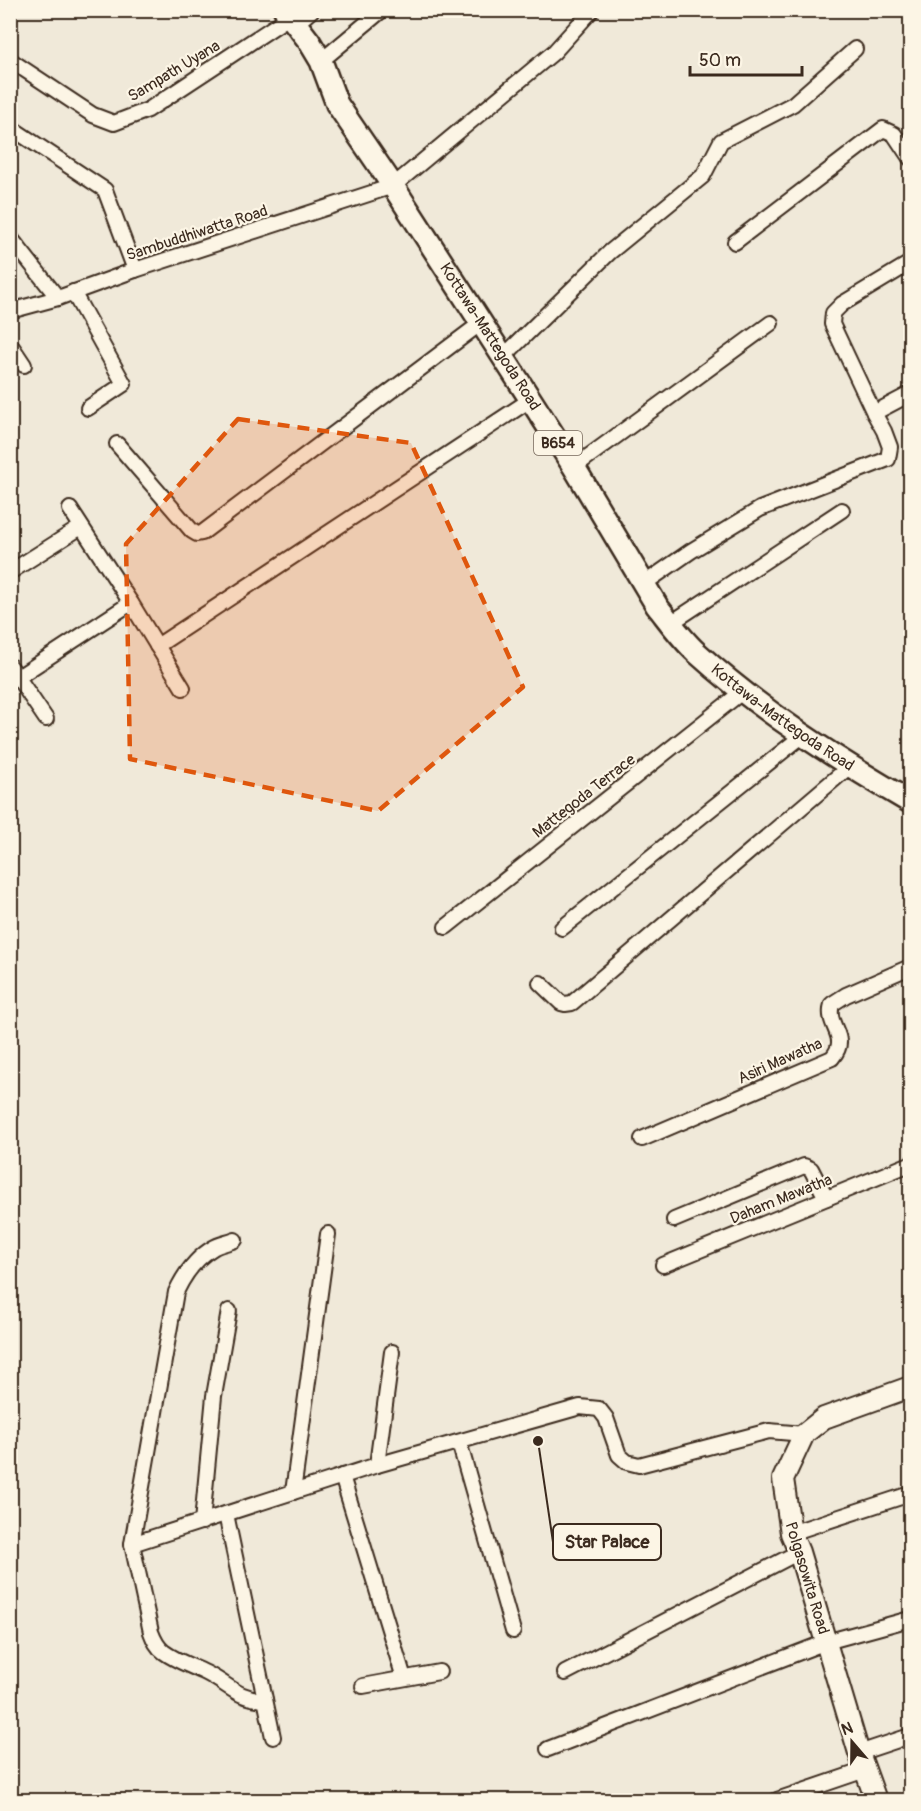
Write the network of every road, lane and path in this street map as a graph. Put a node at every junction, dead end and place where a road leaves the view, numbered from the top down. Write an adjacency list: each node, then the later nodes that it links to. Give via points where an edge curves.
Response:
1 (312, 10): 4 (street, Sampath Uyana)
2 (382, 10): 7 (street)
3 (592, 10): 10 (street, via 554,52)
4 (292, 16): 6 (street, Sampath Uyana, via 148,110 114,123 93,116); 7 (main road, Kottawa-Mattegoda Road / B654)
5 (855, 49): 21 (street, via 793,104 721,141 703,176 610,252)
6 (10, 60)
7 (321, 61): 10 (main road, Kottawa-Mattegoda Road / B654, via 337,104)
8 (10, 127): 14 (street, via 105,190)
9 (910, 158): 12 (street, via 894,134 884,129)
10 (393, 186): 14 (street, Sambuddhiwatta Road); 18 (main road, Kottawa-Mattegoda Road / B654)
11 (10, 237): 16 (street)
12 (735, 242)
13 (910, 263): 26 (street, via 833,313 832,324)
14 (135, 270): 15 (street, Sambuddhiwatta Road)
15 (73, 292): 16 (street, Sambuddhiwatta Road); 25 (street, via 124,384)
16 (58, 298): 17 (street, Sambuddhiwatta Road)
17 (14, 306)
18 (481, 323): 21 (main road, Kottawa-Mattegoda Road / B654); 27 (street, via 202,533 192,531)
19 (771, 323): 28 (street)
20 (10, 344): 22 (street)
21 (503, 357): 24 (main road, Kottawa-Mattegoda Road / B654)
22 (24, 364)
23 (910, 394): 26 (street)
24 (530, 400): 28 (main road, Kottawa-Mattegoda Road / B654); 36 (street)
25 (88, 408)
26 (874, 413): 33 (street, via 890,447 888,459 760,509)
27 (117, 444)
28 (574, 467): 33 (main road, Kottawa-Mattegoda Road / B654)
29 (70, 509): 31 (street)
30 (842, 510): 35 (street)
31 (81, 527): 32 (street); 34 (street)
32 (10, 572)
33 (645, 583): 35 (main road, Kottawa-Mattegoda Road / B654)
34 (131, 603): 36 (street); 37 (street)
35 (671, 623): 39 (main road, Kottawa-Mattegoda Road / B654, via 694,650)
36 (157, 646): 38 (street)
37 (14, 672): 40 (street)
38 (183, 688)
39 (743, 691): 41 (main road, Kottawa-Mattegoda Road / B654); 44 (street, Mattegoda Terrace)
40 (46, 719)
41 (802, 736): 42 (main road, Kottawa-Mattegoda Road / B654); 45 (street)
42 (850, 766): 43 (main road, Kottawa-Mattegoda Road / B654); 47 (street, via 572,1003 561,1003)
43 (910, 802)
44 (446, 927)
45 (562, 928)
46 (910, 967): 48 (street, Asiri Mawatha, via 832,1004 830,1014 840,1046 832,1059)
47 (540, 983)
48 (642, 1139)
49 (910, 1164): 50 (street, Daham Mawatha)
50 (826, 1198): 51 (street, via 811,1169 804,1166); 54 (street, Daham Mawatha)
51 (674, 1220)
52 (328, 1234): 62 (street)
53 (235, 1240): 67 (street, via 198,1259 176,1292)
54 (663, 1265)
55 (229, 1311): 65 (street, via 214,1396)
56 (393, 1352): 60 (street)
57 (910, 1387): 58 (street, Polgasowita Road, via 824,1418)
58 (804, 1434): 59 (street, via 769,1431 639,1465 619,1455 599,1409 580,1407); 66 (street, Polgasowita Road, via 783,1479)
59 (459, 1442): 60 (street); 70 (street)
60 (377, 1465): 61 (street)
61 (342, 1476): 62 (street); 74 (street)
62 (292, 1492): 64 (street)
63 (910, 1494): 66 (street)
64 (226, 1514): 65 (street); 76 (street)
65 (202, 1521): 67 (street)
66 (791, 1533): 68 (street, Polgasowita Road)
67 (132, 1544): 76 (street, via 151,1632 162,1651 219,1680 238,1695)
68 (799, 1552): 71 (street, Polgasowita Road); 73 (street)
69 (910, 1618): 71 (street)
70 (513, 1631)
71 (826, 1642): 79 (street); 80 (street, Polgasowita Road)
72 (439, 1672): 74 (street)
73 (565, 1673)
74 (404, 1678): 75 (street)
75 (363, 1686)
76 (265, 1700): 78 (street)
77 (910, 1736): 80 (street)
78 (273, 1737)
79 (548, 1749)
80 (862, 1762): 81 (street); 82 (street, Polgasowita Road)
81 (777, 1800)
82 (876, 1800)

